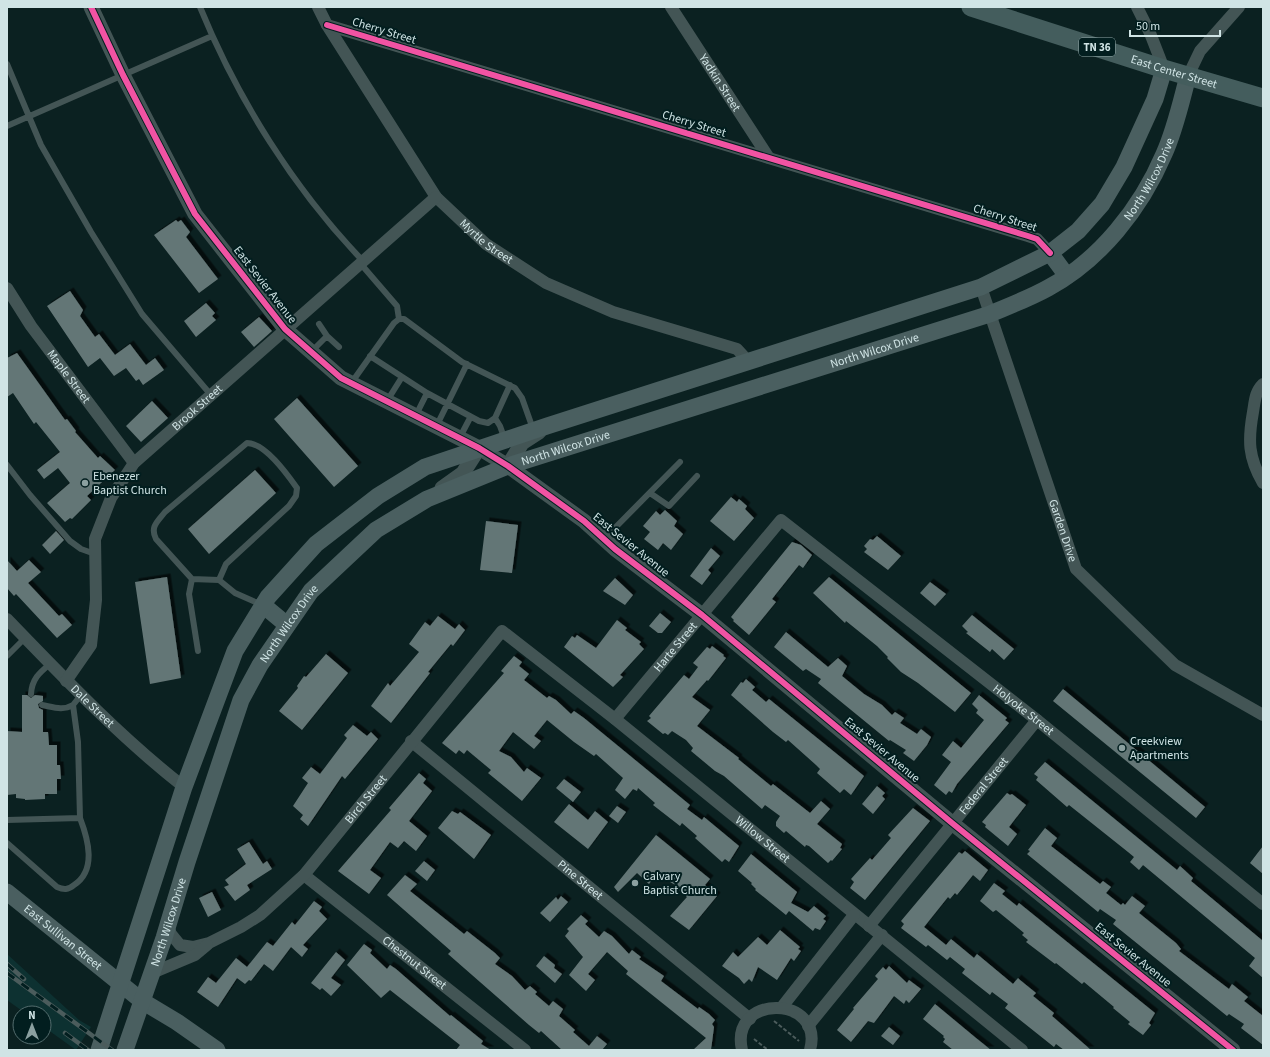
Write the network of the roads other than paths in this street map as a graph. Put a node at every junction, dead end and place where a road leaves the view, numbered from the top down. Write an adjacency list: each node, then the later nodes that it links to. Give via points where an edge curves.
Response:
1 (91, 7): 12 (street, East Sevier Avenue)
2 (200, 7): 9 (lane)
3 (318, 7): 8 (street, Myrtle Street)
4 (671, 7): 17 (street, Yadkin Street)
5 (970, 7): 11 (main road, East Center Street / TN 36)
6 (1137, 7): 11 (street)
7 (1239, 7): 13 (street, via 1200,51)
8 (326, 25): 17 (street, Cherry Street); 18 (street, Myrtle Street)
9 (212, 36): 12 (lane); 20 (lane, via 252,112 293,176 317,210)
10 (7, 64): 15 (lane)
11 (1164, 69): 13 (main road, East Center Street / TN 36); 19 (main road, North Wilcox Drive, via 1155,99 1124,167 1102,204 1078,231)
12 (123, 75): 15 (lane); 28 (street, East Sevier Avenue, via 195,214)
13 (1188, 76): 14 (main road, East Center Street / TN 36); 21 (main road, North Wilcox Drive, via 1164,154 1146,189 1130,215 1090,258)
14 (1263, 98)
15 (29, 117): 16 (lane); 41 (lane, via 62,183 142,314)
16 (7, 126)
17 (769, 158): 19 (street, Cherry Street, via 1037,239)
18 (436, 197): 20 (street, Brook Street); 33 (street, Myrtle Street, via 486,244 546,282 613,312 737,349)
19 (1050, 253): 21 (main road); 22 (main road, North Wilcox Drive)
20 (361, 262): 26 (lane, via 397,306); 28 (street, Brook Street)
21 (1067, 276): 25 (main road, North Wilcox Drive, via 1048,288)
22 (981, 287): 25 (street, Garden Drive); 33 (main road, North Wilcox Drive)
23 (7, 288): 24 (street, Maple Street)
24 (12, 307): 53 (street, Maple Street, via 31,326)
25 (990, 314): 39 (main road, North Wilcox Drive); 79 (street, Garden Drive, via 1076,569 1175,665)
26 (399, 319): 32 (lane); 34 (lane, via 404,319)
27 (319, 324): 29 (lane)
28 (285, 329): 31 (street, East Sevier Avenue); 41 (street, Brook Street)
29 (327, 336): 30 (lane); 31 (lane)
30 (340, 347)
31 (311, 352): 36 (street, East Sevier Avenue)
32 (370, 356): 35 (lane); 36 (lane)
33 (748, 361): 39 (main road); 48 (main road, North Wilcox Drive)
34 (467, 364): 38 (lane); 43 (lane)
35 (402, 377): 40 (lane); 42 (lane)
36 (351, 384): 42 (street, East Sevier Avenue)
37 (1263, 384): 57 (street, via 1256,391 1248,438 1254,468)
38 (510, 385): 46 (lane); 48 (lane, via 522,398)
39 (756, 388): 55 (main road, North Wilcox Drive)
40 (427, 393): 43 (lane); 44 (lane)
41 (211, 395): 53 (street, Brook Street)
42 (387, 402): 44 (street, East Sevier Avenue)
43 (447, 405): 45 (lane); 47 (lane)
44 (415, 416): 47 (street, East Sevier Avenue)
45 (470, 418): 46 (lane, via 488,422); 49 (lane)
46 (494, 418): 50 (lane)
47 (436, 427): 49 (street, East Sevier Avenue)
48 (540, 428): 50 (main road, North Wilcox Drive); 55 (street, via 522,443)
49 (459, 439): 51 (street, East Sevier Avenue)
50 (505, 440): 51 (main road, North Wilcox Drive)
51 (478, 448): 55 (street, East Sevier Avenue); 59 (street, via 464,474); 65 (main road, North Wilcox Drive, via 425,467 378,496 316,544)
52 (680, 462): 58 (lane)
53 (134, 463): 62 (street, Brook Street, via 111,498 95,539)
54 (7, 465): 62 (lane, via 70,541 81,549)
55 (508, 466): 59 (main road, North Wilcox Drive); 61 (street, East Sevier Avenue, via 584,521)
56 (697, 476): 58 (lane, via 669,506)
57 (1263, 483)
58 (650, 493): 61 (lane)
59 (427, 499): 68 (main road, North Wilcox Drive, via 370,535 311,591)
60 (781, 520): 66 (street, Harte Street); 81 (street, Holyoke Street)
61 (604, 540): 66 (street, East Sevier Avenue)
62 (95, 554): 74 (street, Brook Street, via 96,600 91,645)
63 (192, 579): 64 (lane); 64 (lane, via 156,539 154,525 165,512 247,443 255,443 289,476 297,488 296,496 289,506 226,564); 71 (lane, via 189,594)
64 (219, 580): 65 (lane, via 235,593)
65 (263, 605): 68 (main road); 83 (main road, North Wilcox Drive, via 235,651)
66 (702, 615): 80 (street, Harte Street); 87 (street, East Sevier Avenue)
67 (7, 619): 70 (street, Dale Street)
68 (287, 625): 84 (main road, North Wilcox Drive, via 260,665 241,700)
69 (502, 631): 80 (street, Willow Street); 82 (street, Birch Street)
70 (26, 638): 72 (lane); 73 (street, Dale Street)
71 (198, 651)
72 (7, 656)
73 (50, 664): 74 (street, Dale Street); 75 (lane, via 36,676)
74 (66, 681): 76 (street, Dale Street)
75 (31, 694)
76 (82, 695): 78 (lane); 83 (street, Dale Street, via 161,770)
77 (42, 705): 78 (lane, via 59,709)
78 (73, 705): 85 (lane, via 78,742)
79 (1263, 715)
80 (615, 719): 92 (street, Willow Street)
81 (1037, 720): 87 (street, Federal Street); 91 (street, Holyoke Street)
82 (411, 741): 89 (street, Birch Street); 101 (street, Pine Street)
83 (184, 787): 84 (main road); 98 (main road, North Wilcox Drive)
84 (206, 805): 93 (main road, North Wilcox Drive)
85 (80, 818): 86 (lane); 88 (lane, via 88,840 88,866 79,882 70,888 63,890 57,887)
86 (7, 820)
87 (952, 823): 94 (street, Federal Street); 110 (street, East Sevier Avenue)
88 (7, 843)
89 (304, 875): 96 (street, Birch Street, via 260,915); 107 (street, Chestnut Street)
90 (7, 892): 98 (main road, East Sullivan Street)
91 (1263, 904)
92 (854, 915): 94 (street, Willow Street); 100 (street)
93 (168, 926): 96 (street, Birch Street, via 180,945 193,947); 97 (main road, North Wilcox Drive)
94 (869, 926): 95 (street, Willow Street)
95 (882, 935): 102 (street); 109 (street, Willow Street)
96 (209, 943): 97 (street, Birch Street, via 195,955)
97 (152, 973): 99 (main road, North Wilcox Drive)
98 (120, 982): 99 (main road, East Sullivan Street); 104 (main road, North Wilcox Drive)
99 (142, 1001): 105 (main road, North Wilcox Drive); 106 (main road, East Sullivan Street)
100 (782, 1007): 101 (street, via 761,1010); 102 (street, via 793,1010)
101 (750, 1019): 108 (street, via 743,1031)
102 (808, 1026): 103 (street, via 811,1036)
103 (807, 1048)
104 (99, 1050)
105 (125, 1050)
106 (217, 1050)
107 (525, 1050)
108 (742, 1050)
109 (1022, 1050)
110 (1233, 1050)

